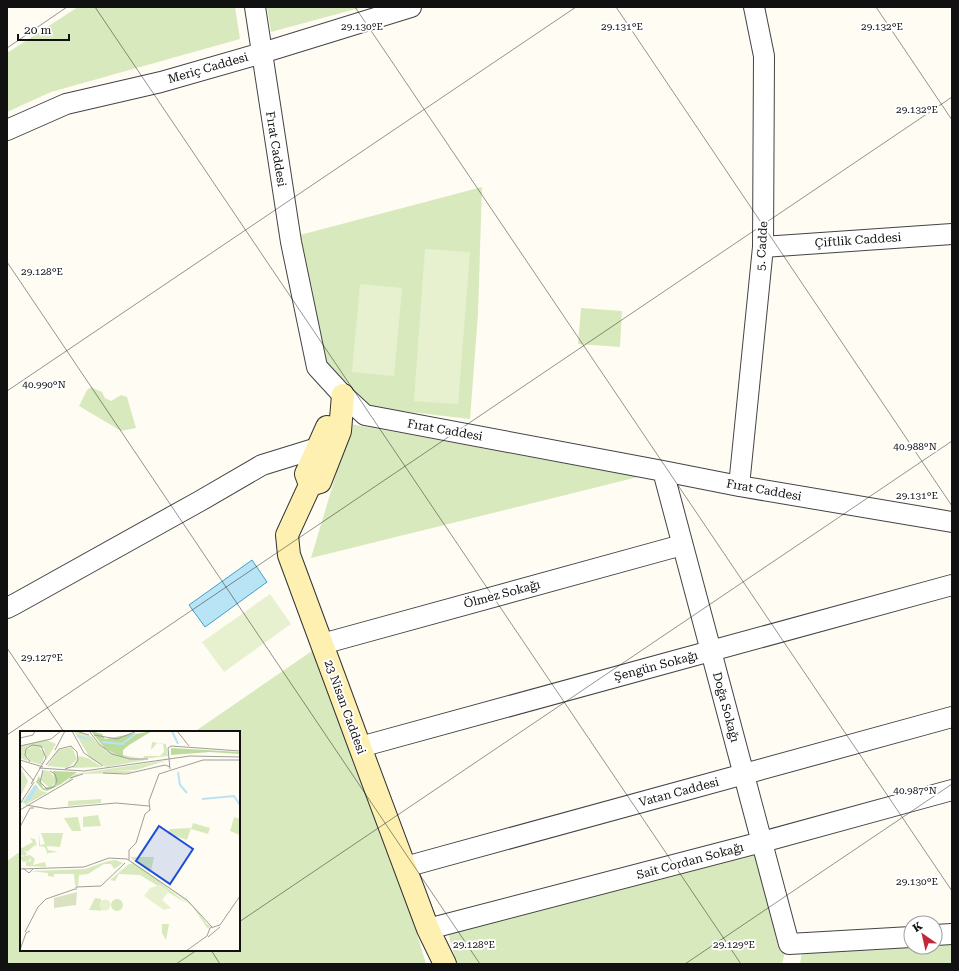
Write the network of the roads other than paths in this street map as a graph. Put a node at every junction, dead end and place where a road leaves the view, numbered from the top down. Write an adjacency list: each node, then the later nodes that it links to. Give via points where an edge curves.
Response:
1 (255, 7): 4 (street, Fırat Caddesi)
2 (411, 7): 4 (street, Meriç Caddesi)
3 (754, 7): 7 (street, 5. Cadde, via 764,56)
4 (262, 53): 5 (street, Meriç Caddesi, via 161,82 66,104); 8 (street, Fırat Caddesi, via 291,242 317,367)
5 (7, 130)
6 (952, 234): 7 (street, Çiftlik Caddesi)
7 (763, 247): 12 (street, 5. Cadde)
8 (343, 395): 9 (street); 10 (street, Fırat Caddesi, via 365,415); 11 (street, via 340,431 320,482)
9 (317, 448): 11 (street, via 306,474); 16 (street, via 262,465)
10 (663, 471): 12 (street, Fırat Caddesi); 14 (street, Doğa Sokağı)
11 (310, 485): 17 (street, 23 Nisan Caddesi, via 287,535 289,555)
12 (739, 486): 13 (street, Fırat Caddesi)
13 (952, 522)
14 (682, 545): 17 (street, Ölmez Sokağı); 18 (street, Doğa Sokağı)
15 (952, 585): 18 (street, Şengün Sokağı)
16 (11, 606)
17 (322, 644): 20 (street, 23 Nisan Caddesi)
18 (711, 651): 20 (street, Şengün Sokağı); 21 (street, Doğa Sokağı)
19 (952, 716): 21 (street, Vatan Caddesi)
20 (360, 747): 24 (street, 23 Nisan Caddesi)
21 (744, 774): 23 (street, Doğa Sokağı); 24 (street, Vatan Caddesi)
22 (952, 790): 23 (street, Sait Cordan Sokağı)
23 (762, 842): 25 (street, Sait Cordan Sokağı); 26 (street, Doğa Sokağı, via 789,944)
24 (405, 867): 25 (street, 23 Nisan Caddesi)
25 (428, 929): 27 (street); 28 (street)
26 (903, 937)
27 (436, 964)
28 (444, 964)

